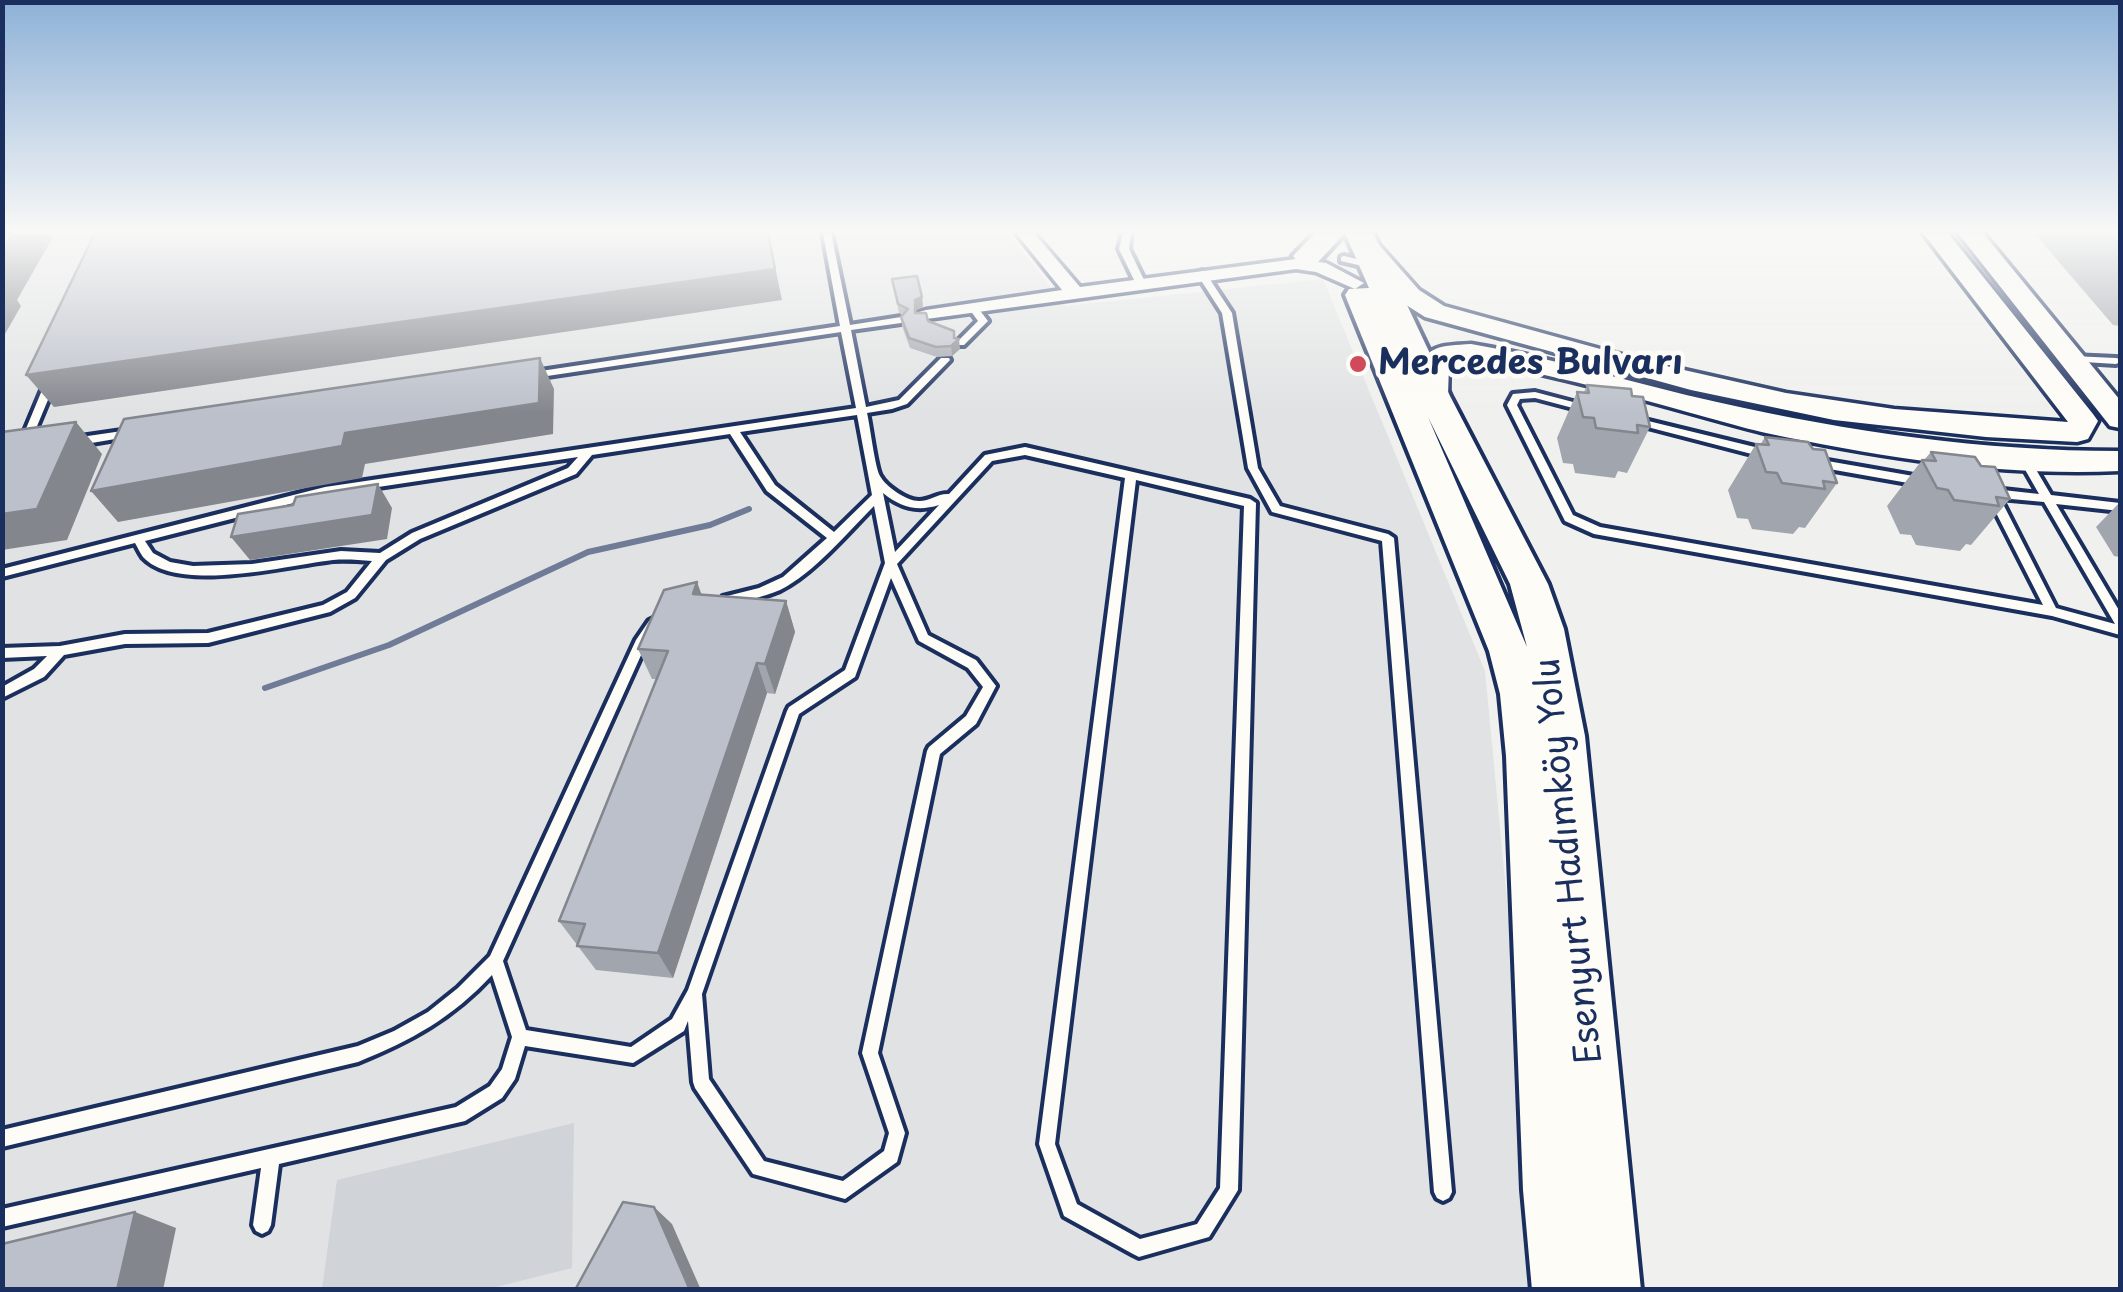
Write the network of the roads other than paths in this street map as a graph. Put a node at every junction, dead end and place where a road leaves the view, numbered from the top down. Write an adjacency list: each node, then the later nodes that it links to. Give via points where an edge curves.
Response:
1 (839, 293): 13 (lane)
2 (1081, 293): 9 (street)
3 (1214, 293): 63 (lane, via 1227,313 1252,468 1276,508 1388,538)
4 (1362, 293): 66 (main road, Esenyurt Hadımköy Yolu, via 1494,610 1520,694)
5 (1372, 293): 20 (main road, Esenyurt Hadımköy Yolu)
6 (1407, 293): 25 (main road, via 1455,319 1831,410 1970,426)
7 (1981, 293): 25 (main road)
8 (2019, 293): 15 (main road)
9 (1076, 294): 10 (street)
10 (974, 310): 11 (street); 14 (lane, via 983,321)
11 (926, 316)
12 (901, 320): 13 (lane)
13 (847, 330): 19 (lane); 21 (lane)
14 (961, 343)
15 (2072, 359): 17 (lane); 24 (main road)
16 (945, 360): 21 (lane, via 903,402)
17 (2116, 361)
18 (52, 378): 29 (lane, via 22,450)
19 (513, 378)
20 (1434, 396): 35 (main road, via 1440,356 1470,353); 67 (main road, Esenyurt Hadımköy Yolu, via 1528,584 1555,677)
21 (862, 410): 26 (lane); 36 (lane)
22 (1608, 414): 51 (lane, via 1534,395 1518,396 1512,404 1569,518 1598,531)
23 (1626, 418): 31 (lane)
24 (2120, 421): 25 (main road)
25 (2080, 427): 33 (main road, via 2088,447)
26 (733, 430): 30 (lane); 46 (lane, via 771,488)
27 (140, 433): 28 (lane)
28 (62, 444)
29 (42, 447)
30 (588, 452): 45 (lane, via 325,492); 47 (lane, via 572,471 416,536)
31 (1774, 456)
32 (2024, 459): 33 (main road); 35 (main road); 43 (lane)
33 (2120, 461)
34 (1810, 462): 39 (lane)
35 (1979, 467): 41 (lane)
36 (874, 474): 38 (lane, via 890,498 911,505 937,502); 42 (lane)
37 (1131, 477): 37 (lane, via 1046,1144 1070,1210 1138,1248 1203,1230 1229,1190 1250,503); 38 (lane, via 1025,451 988,458)
38 (968, 479): 48 (lane)
39 (1938, 484)
40 (1974, 490): 41 (lane)
41 (1992, 493): 43 (lane); 51 (lane)
42 (878, 496): 46 (lane); 48 (lane)
43 (2047, 499): 44 (lane); 53 (lane)
44 (2120, 507)
45 (138, 538): 47 (lane, via 148,558 178,568 247,571 330,556); 49 (lane)
46 (834, 538): 50 (lane, via 793,579 768,593)
47 (382, 557): 55 (lane, via 350,594 326,609 208,638 124,640)
48 (891, 563): 59 (lane, via 850,673 794,711); 59 (lane, via 924,638 972,664 990,686 971,720 934,751 874,1034 870,1053 897,1133 891,1156 845,1190 759,1168 701,1082)
49 (2, 573)
50 (708, 603)
51 (2052, 611): 54 (lane)
52 (666, 614): 58 (lane, via 642,640)
53 (2120, 622)
54 (2120, 630)
55 (60, 651): 56 (lane); 57 (lane, via 39,673)
56 (2, 653)
57 (2, 692)
58 (495, 961): 60 (lane); 61 (lane, via 459,1000 413,1033 358,1054)
59 (694, 994): 60 (lane, via 678,1025 633,1055)
60 (520, 1037): 62 (lane, via 496,1092 458,1116)
61 (2, 1139)
62 (270, 1160): 64 (lane); 65 (lane)
63 (1443, 1192)
64 (2, 1218)
65 (262, 1225)
66 (1561, 1290)
67 (1612, 1290)

